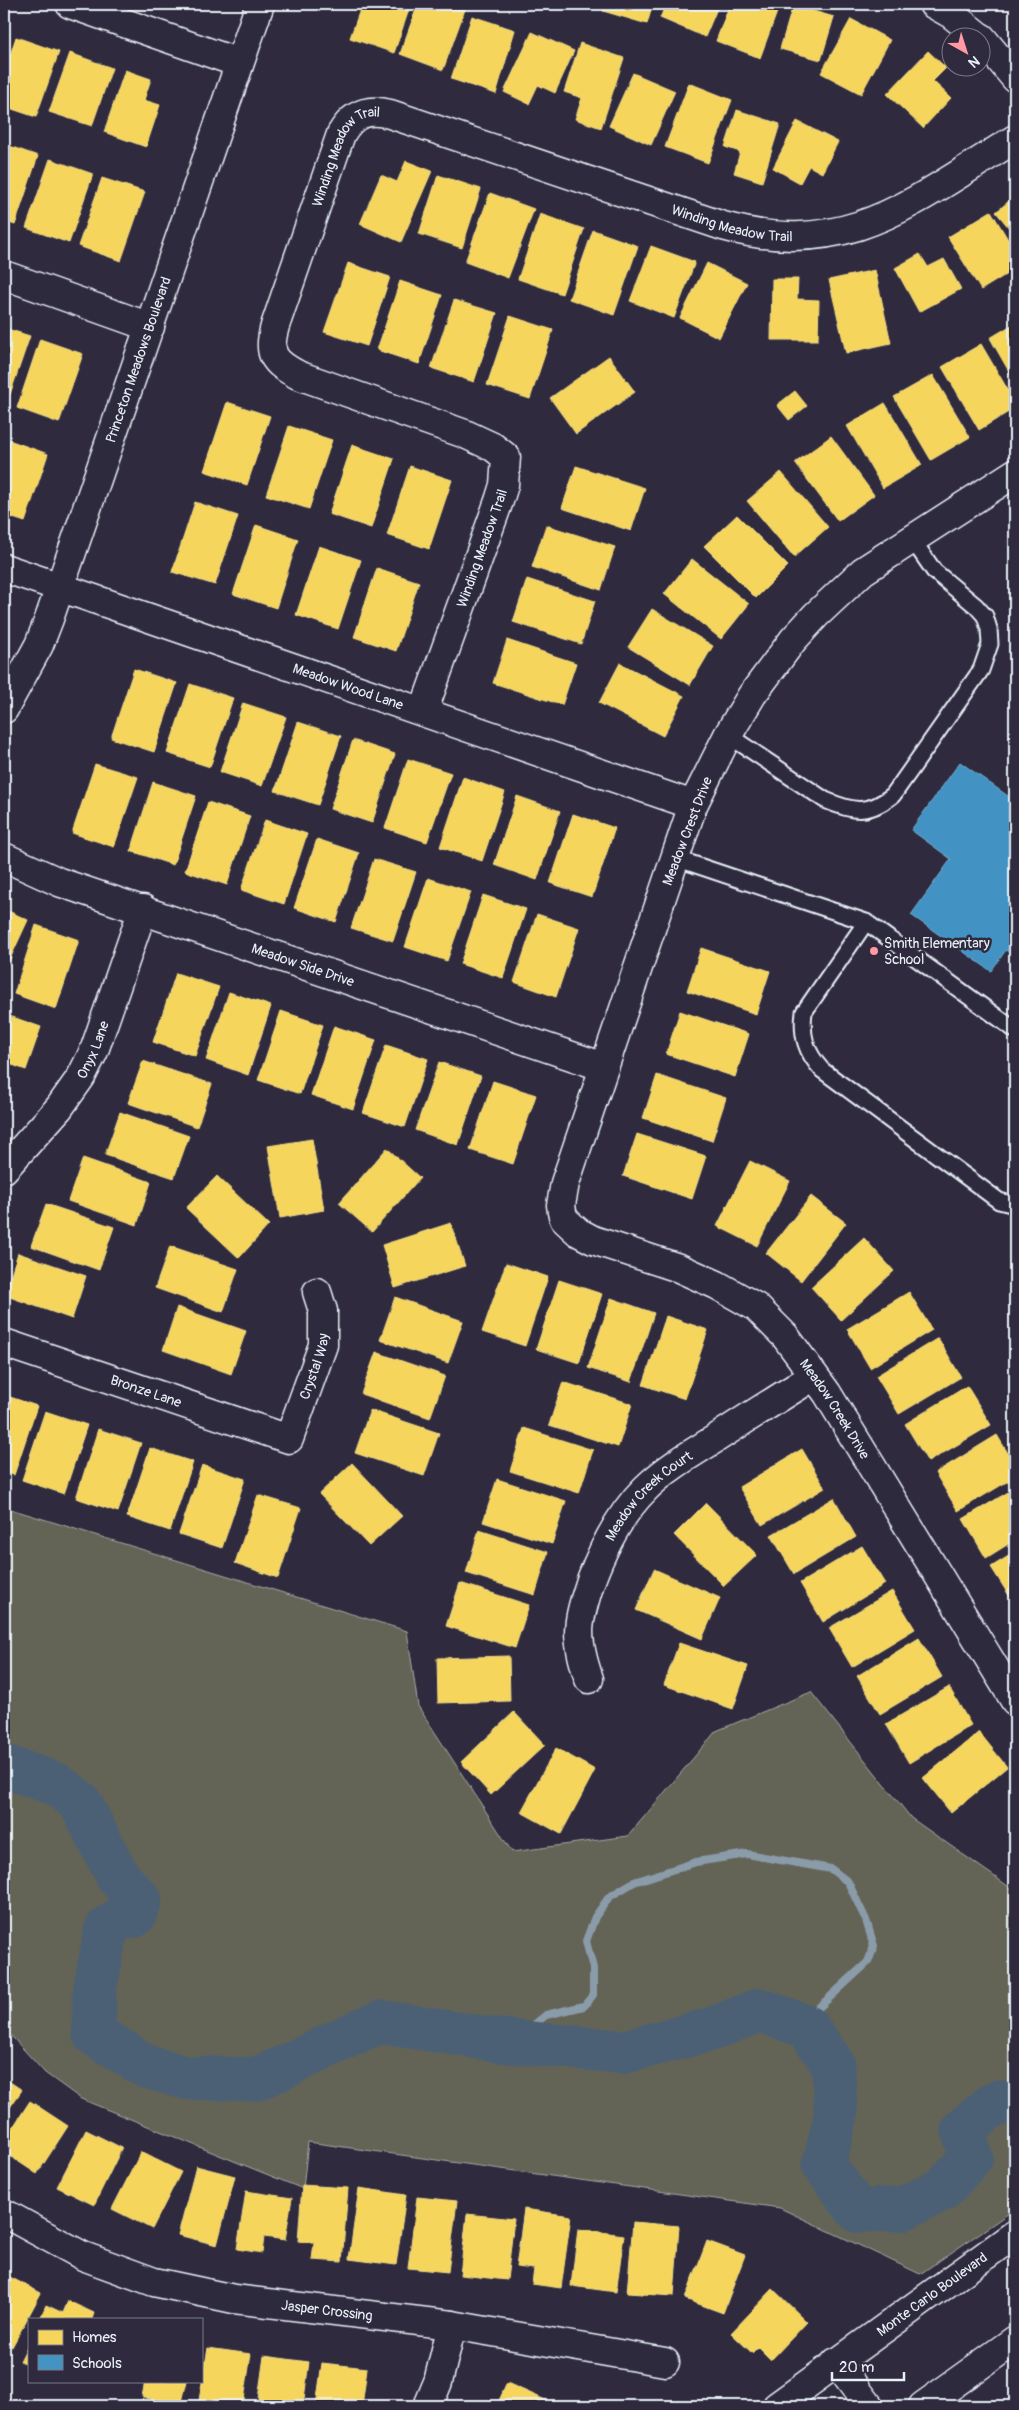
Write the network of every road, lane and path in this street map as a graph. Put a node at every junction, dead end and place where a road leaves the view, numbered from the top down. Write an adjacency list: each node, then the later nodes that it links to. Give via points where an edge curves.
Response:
1 (70, 4): 6 (street)
2 (260, 4): 6 (street, Princeton Meadows Boulevard)
3 (933, 4): 4 (street)
4 (968, 28)
5 (992, 51): 7 (street)
6 (239, 63): 10 (street, Princeton Meadows Boulevard)
7 (1015, 78)
8 (1015, 139): 16 (street, Winding Meadow Trail, via 866,224 824,236 803,238 761,235 723,226 390,114 368,111 355,116 341,134 274,326 270,348 273,355 280,364 298,375 465,434 506,457 499,501)
9 (4, 275): 10 (street)
10 (150, 326): 14 (street, Princeton Meadows Boulevard)
11 (1015, 473): 12 (street, Meadow Crest Drive)
12 (912, 539): 17 (street, Meadow Crest Drive, via 863,571 816,615 771,667); 17 (lane, via 934,571 985,616 990,644 981,670 893,796 866,810 840,807)
13 (4, 568): 14 (street, Meadow Wood Lane)
14 (60, 587): 15 (street, Princeton Meadows Boulevard, via 39,645); 16 (street, Meadow Wood Lane)
15 (4, 709)
16 (423, 712): 18 (street, Meadow Wood Lane)
17 (728, 735): 18 (street, Meadow Crest Drive)
18 (694, 805): 20 (street, Meadow Crest Drive)
19 (4, 858): 21 (street, Meadow Side Drive, via 59,882)
20 (675, 858): 22 (lane); 24 (street, Meadow Crest Drive)
21 (143, 909): 24 (street, Meadow Side Drive); 25 (street, Onyx Lane, via 94,1051 81,1077 59,1108)
22 (866, 922): 23 (lane); 26 (lane, via 804,1012 802,1028 811,1058 822,1070 999,1201)
23 (1015, 1030)
24 (604, 1067): 27 (street, Meadow Crest Drive, via 565,1184 561,1205)
25 (4, 1169)
26 (1015, 1205)
27 (564, 1219): 30 (street, Meadow Creek Drive, via 586,1237 679,1268 738,1296 771,1321)
28 (317, 1292): 31 (street, Crystal Way, via 323,1312 323,1345)
29 (4, 1343): 31 (street, Bronze Lane)
30 (814, 1376): 32 (street, Meadow Creek Court, via 674,1465 644,1490 630,1507 606,1545 579,1615 579,1651); 33 (street, Meadow Creek Drive)
31 (289, 1439)
32 (588, 1678)
33 (1015, 1701)
34 (4, 2213): 36 (street, Jasper Crossing, via 83,2256 154,2282 234,2299)
35 (1015, 2234): 39 (street, Monte Carlo Boulevard)
36 (452, 2325): 38 (street, Jasper Crossing); 40 (street, via 438,2382)
37 (1015, 2340): 43 (street)
38 (665, 2362)
39 (836, 2362): 41 (street, Monte Carlo Boulevard); 42 (street)
40 (428, 2406)
41 (777, 2406)
42 (869, 2406)
43 (923, 2406)

